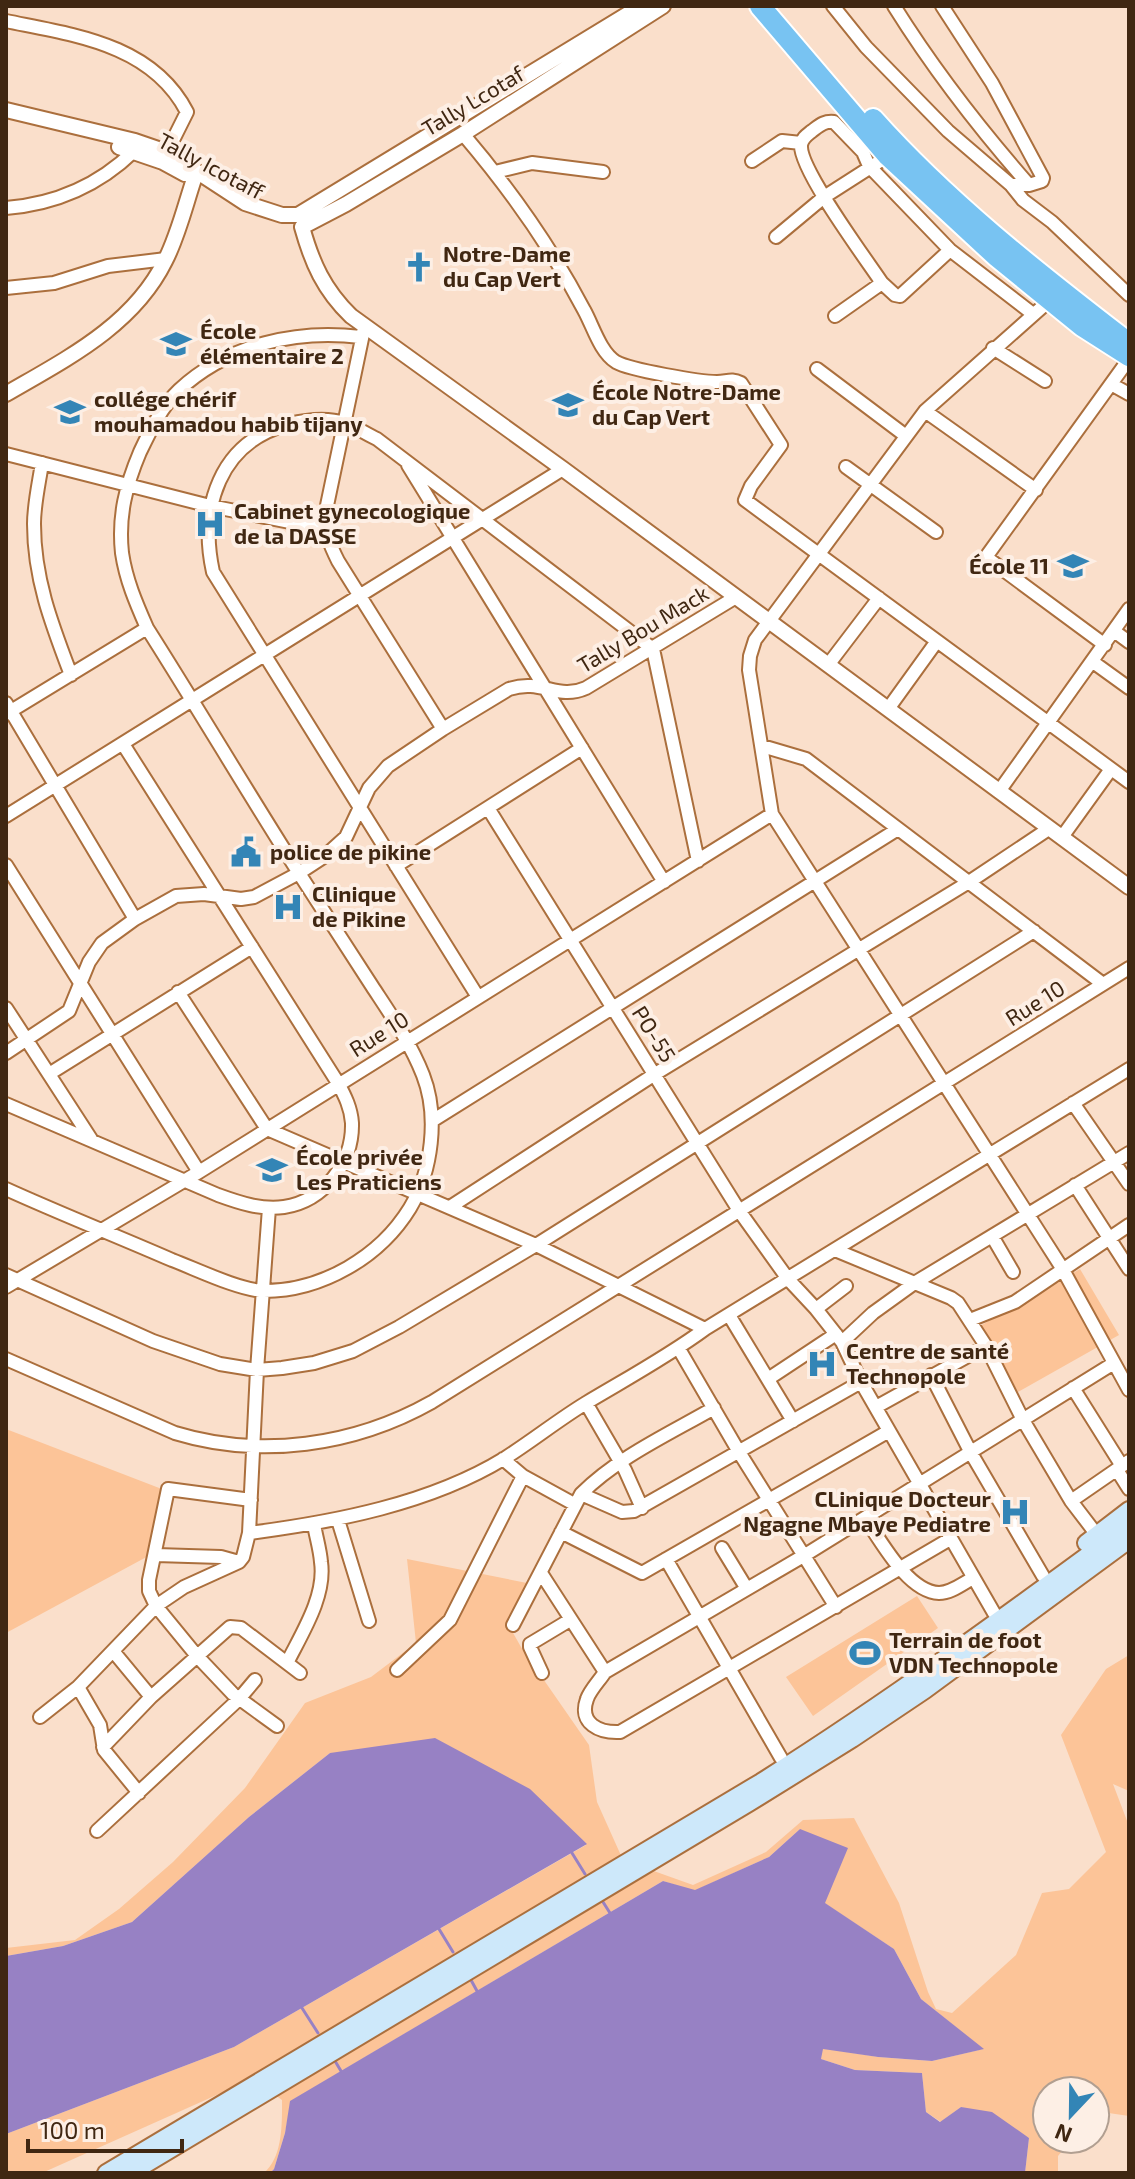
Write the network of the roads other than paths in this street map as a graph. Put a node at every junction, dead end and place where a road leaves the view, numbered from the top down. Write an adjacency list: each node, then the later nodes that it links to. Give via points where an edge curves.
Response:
1 (641, 6): 25 (street, Tally Lcotaf)
2 (663, 6): 11 (street, Tally Lcotaf)
3 (760, 6): 15 (highway)
4 (778, 6): 36 (highway, via 882,129 963,208)
5 (833, 6): 21 (street, via 948,131)
6 (894, 6): 22 (street, via 966,111)
7 (942, 6): 22 (street, via 992,83 1043,178)
8 (6, 21): 14 (street, via 115,47 155,72 176,91 187,112)
9 (6, 110): 14 (street, Tally Icotaff)
10 (6, 120): 13 (street, Tally Icotaff)
11 (463, 134): 18 (street); 25 (street, Tally Lcotaf)
12 (801, 143): 16 (street, via 782,141); 17 (street, via 822,123 834,122 863,152); 23 (street)
13 (134, 151): 20 (street, Tally Icotaff); 24 (street, via 114,171 65,197)
14 (167, 152): 25 (street, Tally Icotaff, via 245,203)
15 (888, 156): 17 (street); 32 (highway)
16 (752, 161)
17 (869, 166): 23 (street); 27 (street)
18 (495, 172): 19 (street, via 532,163); 60 (street, via 564,275 611,359 741,383 781,445 745,500)
19 (603, 172)
20 (194, 179): 25 (street, Tally Icotaff, via 246,212); 28 (street)
21 (1011, 185): 22 (street); 31 (street)
22 (1029, 185)
23 (824, 197): 26 (street); 29 (street)
24 (6, 208)
25 (300, 221): 35 (street, via 321,280)
26 (776, 237)
27 (950, 250): 29 (street, via 900,296); 33 (street)
28 (166, 259): 30 (street); 42 (street, via 131,310 109,329)
29 (882, 283): 34 (street)
30 (6, 288)
31 (1129, 295)
32 (1050, 300): 33 (street); 38 (highway)
33 (1033, 314): 37 (street)
34 (835, 316)
35 (363, 332): 45 (street); 51 (street); 52 (street, via 259,344 198,375 159,415)
36 (1129, 342)
37 (993, 348): 40 (street); 44 (street)
38 (1129, 357): 41 (street)
39 (817, 369): 46 (street)
40 (1045, 381)
41 (1111, 384): 43 (street); 54 (street)
42 (6, 394)
43 (1129, 394)
44 (925, 411): 46 (street); 54 (street)
45 (344, 423): 48 (street); 55 (street, via 299,422 258,436 228,464); 57 (street)
46 (906, 436): 53 (street)
47 (6, 454): 49 (street)
48 (404, 458): 56 (street); 59 (street)
49 (42, 463): 52 (street); 75 (street, via 34,521 38,580)
50 (846, 467): 53 (street)
51 (563, 469): 56 (street); 62 (street)
52 (127, 483): 55 (street); 66 (street, via 122,551 128,584)
53 (871, 484): 58 (street); 60 (street)
54 (1036, 490): 70 (street, via 986,557)
55 (210, 506): 57 (street); 72 (street, via 207,534 213,572)
56 (484, 519): 59 (street); 71 (street)
57 (325, 529): 61 (street)
58 (936, 532)
59 (453, 538): 61 (street); 76 (street)
60 (818, 553): 63 (street); 65 (street)
61 (361, 596): 72 (street); 82 (street)
62 (736, 597): 65 (street); 71 (street, Tally Bou Mack)
63 (879, 598): 68 (street); 74 (street)
64 (1129, 609): 67 (street)
65 (769, 622): 74 (street); 84 (street, via 755,640 749,670)
66 (147, 628): 75 (street); 78 (street)
67 (1114, 631): 69 (street); 70 (street)
68 (937, 641): 79 (street); 81 (street)
69 (1129, 642)
70 (1105, 645): 73 (street)
71 (653, 649): 76 (street, Tally Bou Mack, via 575,693); 96 (street)
72 (265, 655): 78 (street); 90 (street)
73 (1093, 662): 77 (street); 81 (street)
74 (828, 665): 79 (street)
75 (71, 675): 80 (street)
76 (544, 686): 82 (street, Tally Bou Mack, via 509,689); 85 (street)
77 (1129, 688)
78 (193, 700): 83 (street); 99 (street)
79 (888, 709): 89 (street)
80 (8, 710): 88 (street)
81 (1049, 723): 86 (street); 89 (street)
82 (443, 729): 90 (street, Tally Bou Mack, via 388,766)
83 (123, 744): 88 (street); 104 (street)
84 (762, 746): 92 (street); 94 (street, via 806,759)
85 (582, 748): 91 (street); 100 (street)
86 (1111, 769): 87 (street); 95 (street)
87 (1129, 782)
88 (57, 785): 93 (street); 105 (street)
89 (1000, 790): 95 (street)
90 (360, 808): 98 (street); 99 (street, Tally Bou Mack, via 346,837)
91 (488, 808): 98 (street); 107 (street, PO-55)
92 (772, 814): 96 (street, Rue 10); 101 (street)
93 (6, 816)
94 (898, 829): 101 (street); 102 (street)
95 (1056, 833): 102 (street); 103 (street)
96 (698, 861): 100 (street, Rue 10)
97 (6, 865): 111 (street)
98 (396, 866): 114 (street)
99 (299, 873): 104 (street, Tally Bou Mack, via 254,897); 120 (street)
100 (664, 882): 107 (street, Rue 10)
101 (815, 882): 109 (street); 115 (street)
102 (969, 882): 106 (street); 109 (street)
103 (1129, 887)
104 (220, 897): 105 (street, Tally Bou Mack, via 176,896); 108 (street)
105 (135, 919): 111 (street, Tally Bou Mack, via 97,948)
106 (1034, 931): 112 (street); 117 (street)
107 (571, 938): 114 (street, Rue 10); 115 (street, PO-55)
108 (252, 947): 113 (street); 125 (street)
109 (859, 949): 117 (street); 124 (street)
110 (1129, 968): 112 (street, Rue 10)
111 (81, 981): 118 (street); 119 (street, Tally Bou Mack, via 69,1011)
112 (1103, 984): 126 (street, Rue 10)
113 (178, 992): 118 (street); 130 (street)
114 (478, 997): 120 (street, Rue 10)
115 (613, 1007): 124 (street, PO-55); 129 (street)
116 (6, 1008): 119 (street)
117 (900, 1015): 126 (street); 132 (street)
118 (111, 1034): 123 (street); 137 (street)
119 (26, 1040): 121 (street, Tally Bou Mack); 123 (street)
120 (407, 1040): 125 (street, Rue 10); 129 (street, via 424,1078)
121 (6, 1053)
122 (1129, 1069): 127 (street)
123 (49, 1074): 131 (street)
124 (655, 1074): 132 (street, PO-55); 143 (street)
125 (338, 1083): 130 (street, Rue 10); 136 (street, via 352,1122)
126 (944, 1085): 134 (street); 145 (street, Rue 10)
127 (1073, 1103): 134 (street); 135 (street)
128 (6, 1104): 131 (street)
129 (432, 1121): 142 (street)
130 (267, 1129): 136 (street); 137 (street, Rue 10)
131 (91, 1139): 138 (street)
132 (697, 1144): 145 (street, PO-55); 151 (street)
133 (1129, 1153): 135 (street)
134 (990, 1155): 146 (street); 152 (street)
135 (1113, 1162): 139 (street); 140 (street)
136 (343, 1163): 142 (street); 144 (street, via 323,1189 304,1202)
137 (199, 1172): 138 (street, Rue 10)
138 (184, 1181): 144 (street, via 242,1204); 148 (street, Rue 10)
139 (1129, 1184)
140 (1075, 1185): 146 (street); 150 (street)
141 (6, 1189): 148 (street)
142 (419, 1193): 143 (street); 161 (street, via 399,1226 365,1259 338,1274)
143 (450, 1207): 151 (street)
144 (269, 1208): 161 (street)
145 (740, 1212): 156 (street, PO-55); 160 (street, Rue 10)
146 (1028, 1214): 149 (street); 153 (street)
147 (1129, 1225): 150 (street)
148 (99, 1231): 157 (street, Rue 10); 161 (street)
149 (992, 1236): 155 (street); 158 (street)
150 (1108, 1238): 153 (street); 154 (street)
151 (536, 1245): 160 (street); 171 (street, via 353,1351 314,1363)
152 (835, 1250): 156 (street); 158 (street)
153 (1062, 1268): 164 (street, via 1015,1302); 170 (street)
154 (1129, 1269)
155 (1013, 1272)
156 (788, 1279): 162 (street, PO-55); 163 (street)
157 (10, 1281): 171 (street, via 189,1355)
158 (916, 1282): 164 (street, via 958,1303); 166 (street)
159 (846, 1286): 162 (street)
160 (620, 1287): 165 (street); 183 (street, Rue 10, via 407,1416 316,1443)
161 (262, 1291): 171 (street)
162 (816, 1309): 166 (street, PO-55)
163 (729, 1315): 165 (street); 173 (street)
164 (970, 1320): 167 (street)
165 (705, 1329): 168 (street)
166 (839, 1338): 173 (street); 174 (street, PO-55)
167 (986, 1346): 172 (street); 180 (street)
168 (679, 1349): 177 (street); 179 (street)
169 (6, 1359): 183 (street, Rue 10, via 175,1433)
170 (1114, 1363): 175 (street); 176 (street)
171 (257, 1370): 183 (street)
172 (931, 1375): 178 (street); 185 (street)
173 (768, 1379): 181 (street)
174 (861, 1382): 178 (street, PO-55); 181 (street)
175 (1073, 1388): 180 (street); 188 (street)
176 (1129, 1390)
177 (586, 1403): 186 (street); 187 (street)
178 (876, 1407): 182 (street, PO-55)
179 (714, 1408): 184 (street); 187 (street)
180 (1023, 1420): 185 (street); 195 (street)
181 (793, 1421): 184 (street)
182 (889, 1431): 190 (street, PO-55); 194 (street)
183 (254, 1447): 193 (street)
184 (739, 1452): 194 (street); 196 (street)
185 (971, 1453): 190 (street); 216 (street)
186 (503, 1459): 189 (street); 200 (street, via 440,1488)
187 (621, 1462): 192 (street); 196 (street)
188 (1123, 1466): 191 (street); 195 (street)
189 (523, 1476): 192 (street); 230 (street, via 450,1620)
190 (920, 1485): 199 (street); 207 (street, PO-55)
191 (1129, 1489)
192 (578, 1499): 196 (street, via 622,1512); 204 (street)
193 (251, 1500): 205 (street); 210 (street, via 168,1489)
194 (771, 1501): 211 (street); 212 (street)
195 (1071, 1501): 206 (street)
196 (642, 1508)
197 (1129, 1510): 202 (main road)
198 (1129, 1517): 202 (main road)
199 (865, 1518): 211 (street); 214 (street)
200 (338, 1520): 201 (street); 224 (street)
201 (314, 1524): 205 (street); 228 (street, via 321,1578)
202 (1111, 1524): 206 (main road)
203 (1129, 1525): 244 (main road, via 924,1675)
204 (561, 1532): 212 (street, via 642,1573); 215 (street)
205 (249, 1533): 213 (street)
206 (1097, 1535): 216 (main road)
207 (950, 1539): 214 (street); 217 (street, PO-55)
208 (1129, 1540): 246 (main road, via 852,1739)
209 (722, 1548): 218 (street)
210 (156, 1555): 213 (street); 219 (street, via 149,1591)
211 (805, 1555): 218 (street); 220 (street)
212 (666, 1559): 222 (street)
213 (239, 1562): 219 (street)
214 (900, 1569): 217 (street, via 936,1593 952,1591); 220 (street)
215 (541, 1573): 223 (street); 225 (street)
216 (1043, 1576): 221 (main road)
217 (973, 1578): 221 (street, PO-55)
218 (747, 1589): 222 (street)
219 (156, 1606): 226 (street); 227 (street)
220 (836, 1607): 229 (street)
221 (994, 1613): 241 (main road)
222 (699, 1618): 229 (street); 231 (street)
223 (570, 1620): 231 (street); 233 (street, via 530,1644)
224 (369, 1621)
225 (513, 1625)
226 (113, 1651): 235 (street); 236 (street)
227 (197, 1656): 228 (street, via 234,1627); 236 (street); 237 (street)
228 (287, 1663): 232 (street)
229 (728, 1669): 231 (street, via 620,1732 596,1729 585,1710); 241 (street)
230 (397, 1670)
231 (605, 1672)
232 (300, 1673)
233 (542, 1673)
234 (255, 1680): 237 (street)
235 (78, 1687): 238 (street); 240 (street, via 100,1725)
236 (151, 1697): 240 (street)
237 (239, 1699): 239 (street); 242 (street)
238 (40, 1717)
239 (277, 1726)
240 (103, 1747): 242 (street)
241 (781, 1758): 244 (main road, via 690,1811)
242 (139, 1793): 243 (street)
243 (97, 1831)
244 (676, 1833): 245 (main road)
245 (106, 2173)
246 (131, 2173)

